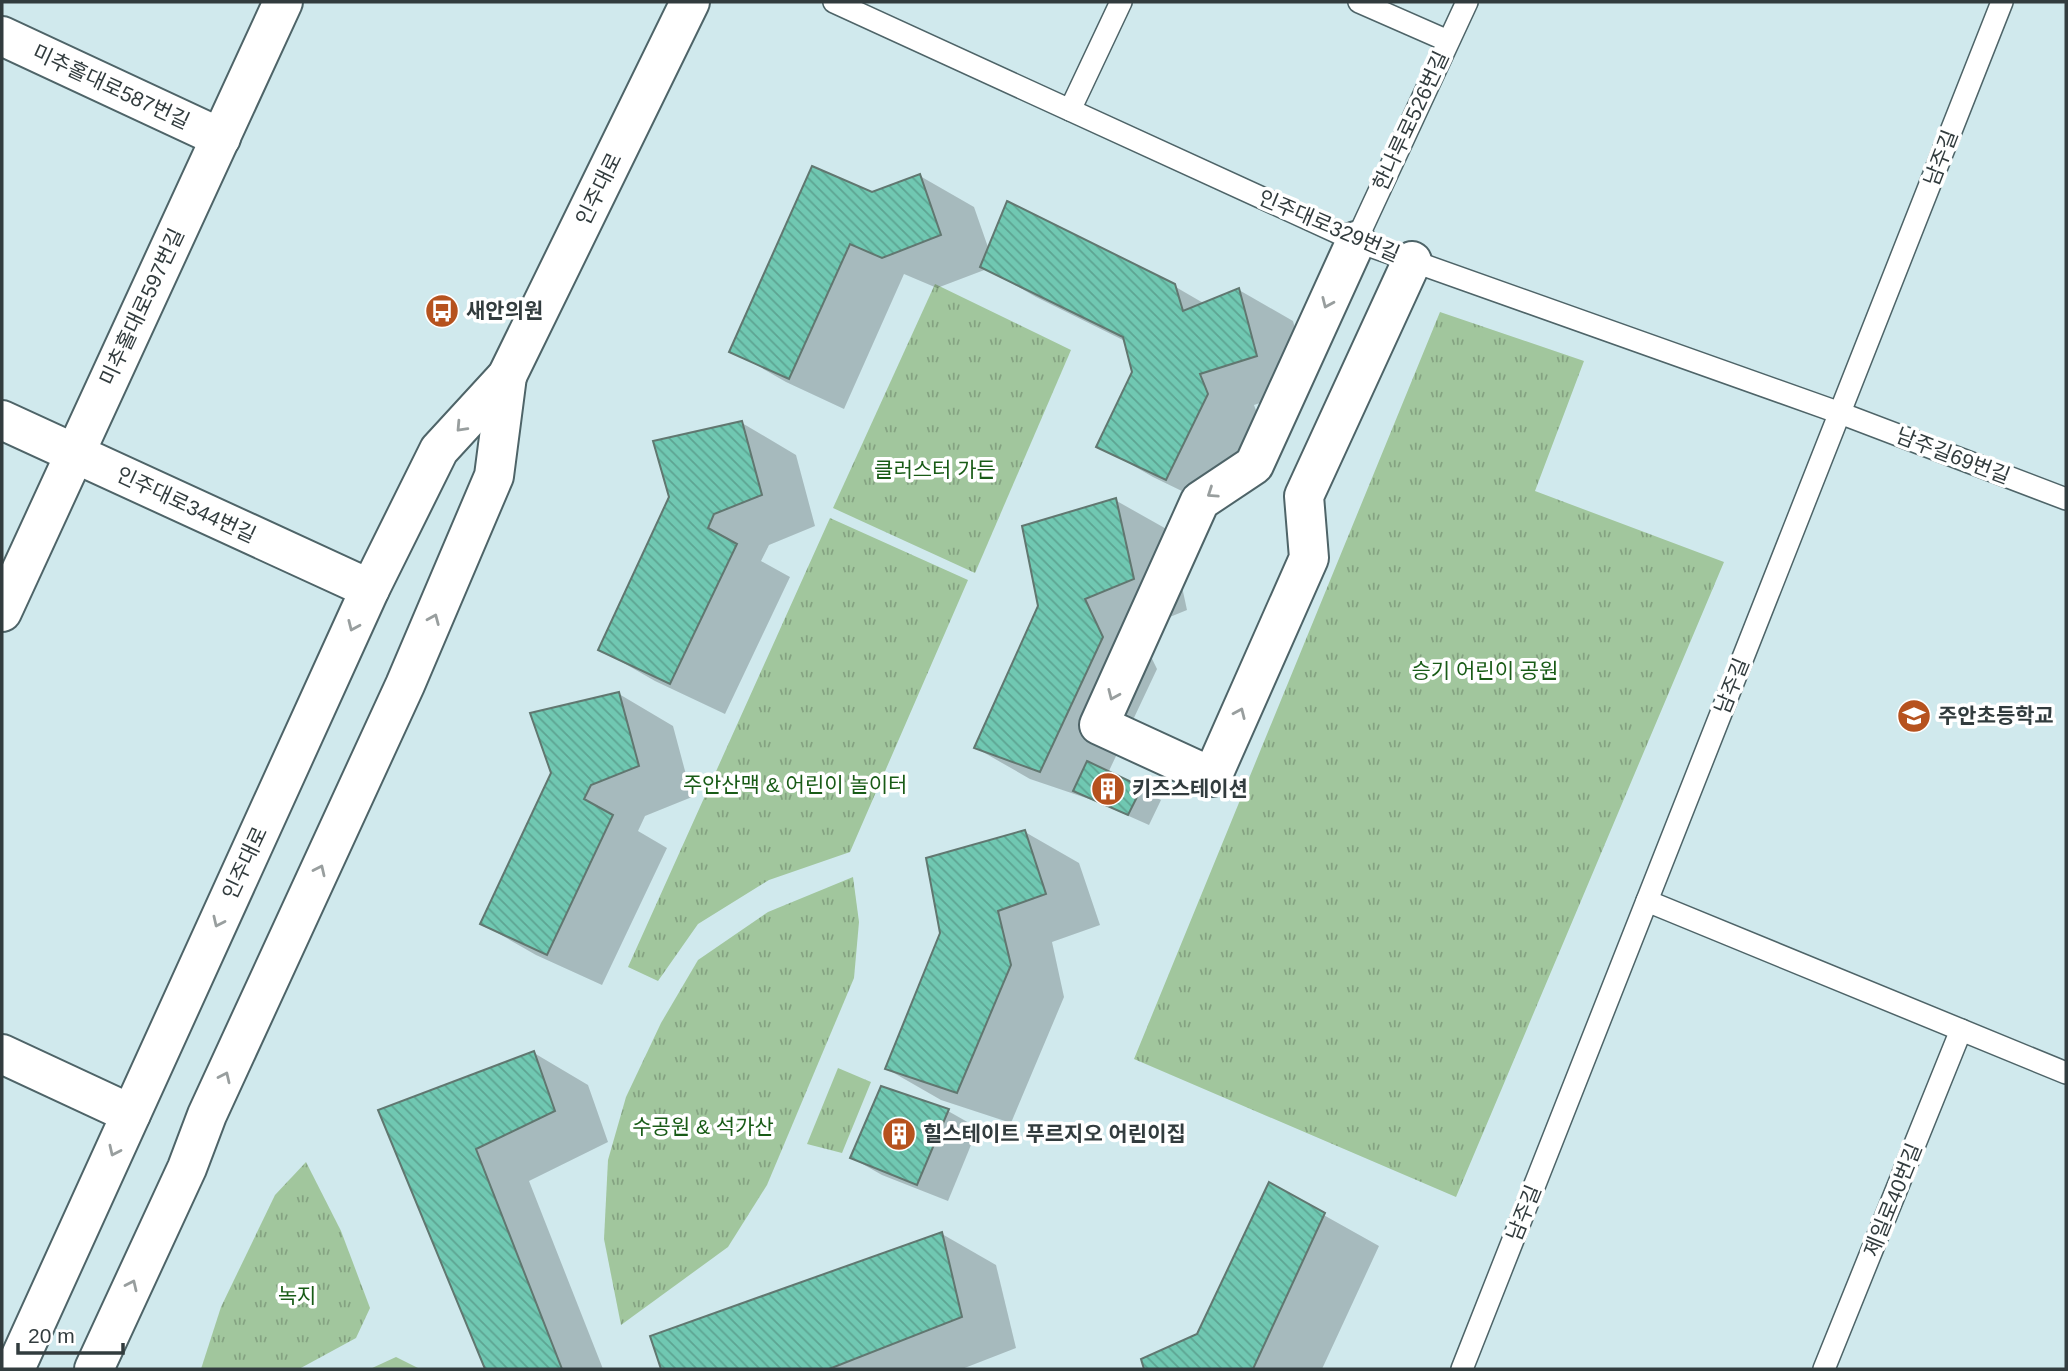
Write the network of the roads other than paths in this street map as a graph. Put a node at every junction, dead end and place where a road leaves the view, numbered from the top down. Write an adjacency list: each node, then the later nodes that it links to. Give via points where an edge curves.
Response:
1 (283, 2): 11 (street, 미추홀대로597번길)
2 (690, 2): 14 (street, 인주대로)
3 (834, 2): 10 (lane, 인주대로329번길)
4 (1121, 2): 10 (lane)
5 (1359, 2): 9 (lane)
6 (1466, 2): 9 (lane, 한나루로526번길)
7 (2002, 2): 15 (lane, 남주길)
8 (2, 36): 11 (street, 미추홀대로587번길)
9 (1448, 41): 12 (lane, 한나루로526번길)
10 (1070, 110): 12 (lane, 인주대로329번길)
11 (220, 138): 17 (street, 미추홀대로597번길)
12 (1356, 241): 13 (lane, 인주대로329번길); 13 (street, one-way to 13, via 1254,465 1200,501 1099,725 1212,776 1309,558 1304,496)
13 (1412, 261): 15 (lane, 인주대로329번길)
14 (508, 376): 19 (street, 인주대로, one-way to 19, via 439,450); 27 (street, 인주대로, one-way to 14, via 405,685 494,476)
15 (1840, 413): 18 (lane, 남주길69번길); 21 (lane, 남주길)
16 (2, 420): 17 (street, 인주대로344번길)
17 (75, 454): 19 (street, 인주대로344번길); 20 (street, 미추홀대로597번길)
18 (2066, 499)
19 (370, 589): 25 (street, 인주대로, one-way to 25)
20 (2, 612)
21 (1647, 901): 22 (lane); 28 (lane, 남주길)
22 (1961, 1030): 24 (lane); 29 (lane, 제일로40번길)
23 (2, 1054): 25 (street)
24 (2066, 1073)
25 (131, 1114): 26 (street, 인주대로, one-way to 26)
26 (15, 1369)
27 (94, 1369)
28 (1462, 1369)
29 (1825, 1369)

